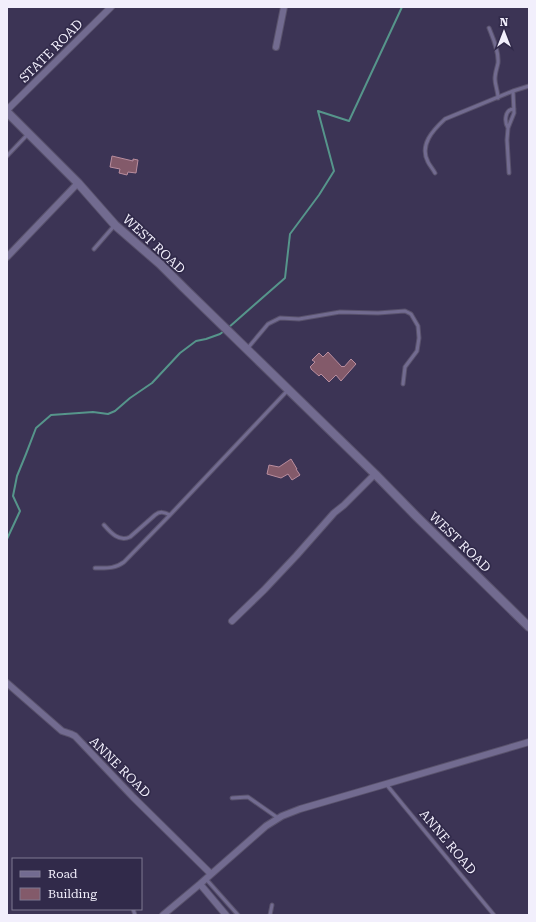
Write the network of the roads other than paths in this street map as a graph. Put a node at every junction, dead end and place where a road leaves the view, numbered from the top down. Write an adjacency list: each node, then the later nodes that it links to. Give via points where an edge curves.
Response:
1 (111, 7): 9 (street, STATE ROAD)
2 (284, 7): 4 (street)
3 (489, 28): 7 (lane, via 498,63 495,81)
4 (276, 47)
5 (529, 86): 6 (lane)
6 (513, 91): 7 (lane); 8 (lane)
7 (498, 98): 13 (lane, via 446,119 437,126 426,142 428,161)
8 (514, 109): 10 (lane); 10 (lane, via 507,112)
9 (7, 111): 11 (street, WEST ROAD)
10 (508, 128): 14 (lane)
11 (28, 134): 12 (lane); 15 (street, WEST ROAD)
12 (7, 156)
13 (436, 173)
14 (509, 173)
15 (78, 183): 16 (street, WEST ROAD); 18 (street)
16 (115, 225): 17 (lane); 19 (street, WEST ROAD, via 160,264)
17 (94, 248)
18 (7, 257)
19 (247, 349): 20 (lane, via 268,324 280,318 299,319 340,312 405,311 411,314 418,326 419,338 417,351 406,367); 21 (street, WEST ROAD)
20 (403, 384)
21 (288, 390): 22 (street, WEST ROAD); 23 (lane)
22 (375, 474): 26 (street, via 334,513); 27 (street, WEST ROAD)
23 (170, 515): 24 (lane, via 158,512 126,539 117,538); 25 (lane, via 120,565)
24 (104, 525)
25 (95, 568)
26 (232, 621)
27 (529, 627)
28 (7, 682): 33 (street, ANNE ROAD, via 62,731 75,736)
29 (529, 742): 30 (street)
30 (386, 784): 32 (street); 41 (lane, ANNE ROAD)
31 (232, 798): 32 (lane, via 248,797)
32 (278, 818): 33 (street)
33 (211, 874): 34 (street)
34 (206, 879): 35 (street); 39 (lane)
35 (200, 884): 37 (street); 38 (street)
36 (272, 905): 40 (lane)
37 (163, 915)
38 (226, 915)
39 (238, 915)
40 (270, 915)
41 (494, 915)

